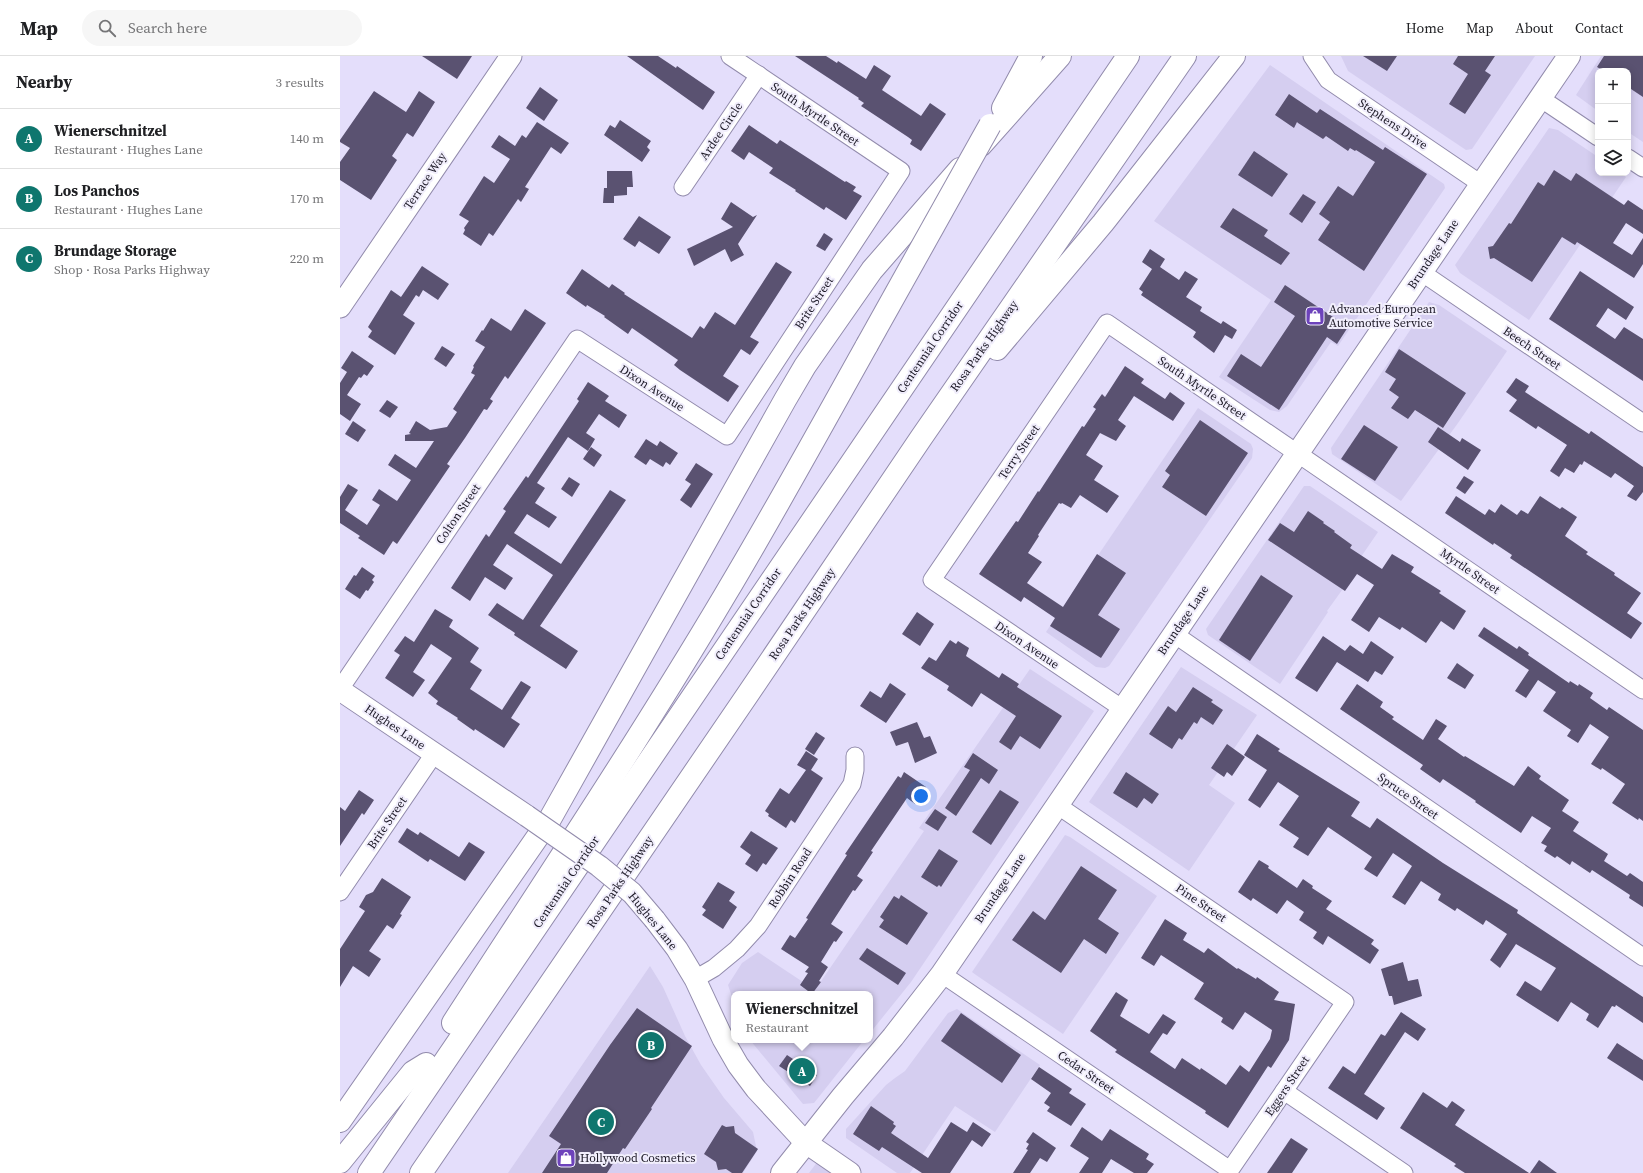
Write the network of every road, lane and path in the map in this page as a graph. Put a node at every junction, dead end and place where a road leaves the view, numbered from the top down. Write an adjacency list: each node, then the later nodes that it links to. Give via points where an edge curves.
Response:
1 (511, 56): 21 (street, Terrace Way)
2 (730, 56): 11 (street, South Myrtle Street)
3 (1020, 56): 13 (main road, via 992,107)
4 (1031, 56): 13 (main road)
5 (1060, 56): 43 (main road, via 872,270 805,366 550,819)
6 (1128, 56): 48 (main road, Centennial Corridor)
7 (1185, 56): 26 (main road, Rosa Parks Highway)
8 (1234, 56): 26 (main road, via 1103,223)
9 (1312, 56): 18 (street, Stephens Drive, via 1328,80)
10 (1568, 56): 12 (main road, Brundage Lane)
11 (759, 76): 17 (street, South Myrtle Street); 19 (street, Ardee Circle)
12 (1540, 98): 14 (street); 18 (main road, Brundage Lane)
13 (990, 125): 41 (main road, bridge, via 772,514 684,663)
14 (1595, 135)
15 (1631, 160): 16 (street)
16 (1643, 168)
17 (901, 171): 25 (street, Brite Street)
18 (1481, 184): 20 (main road, Brundage Lane)
19 (683, 187)
20 (1421, 272): 24 (street, Beech Street); 27 (main road, Brundage Lane)
21 (340, 307)
22 (1107, 323): 27 (street, South Myrtle Street); 28 (street, Terry Street)
23 (577, 339): 25 (street, Dixon Avenue); 30 (street, Colton Street)
24 (1643, 423)
25 (727, 436)
26 (921, 438): 49 (main road, Rosa Parks Highway)
27 (1298, 453): 29 (main road, Brundage Lane); 31 (street, Myrtle Street)
28 (932, 580): 32 (street, Dixon Avenue)
29 (1174, 634): 32 (main road, Brundage Lane); 37 (street, Spruce Street)
30 (340, 689): 33 (street, Hughes Lane)
31 (1643, 690)
32 (1122, 709): 35 (main road, Brundage Lane)
33 (434, 754): 36 (street, Brite Street); 39 (street, Hughes Lane, bridge, via 600,866 632,893 677,948)
34 (855, 756): 39 (street, Robbin Road, via 852,784 758,926 737,949)
35 (1057, 805): 38 (main road, Brundage Lane); 40 (street, Pine Street)
36 (340, 892)
37 (1643, 957)
38 (942, 974): 44 (main road, Brundage Lane); 46 (street, Cedar Street)
39 (695, 980): 44 (street, Hughes Lane, via 738,1065 756,1089)
40 (1345, 1002): 42 (street, Eggers Street)
41 (426, 1064): 45 (main road, via 413,1072); 47 (main road)
42 (1284, 1091): 46 (street, Eggers Street); 52 (street)
43 (340, 1121)
44 (805, 1142): 50 (main road, Brundage Lane); 51 (street, Hughes Lane)
45 (340, 1162)
46 (1230, 1170)
47 (353, 1173)
48 (369, 1173)
49 (421, 1173)
50 (782, 1173)
51 (850, 1173)
52 (1404, 1173)

